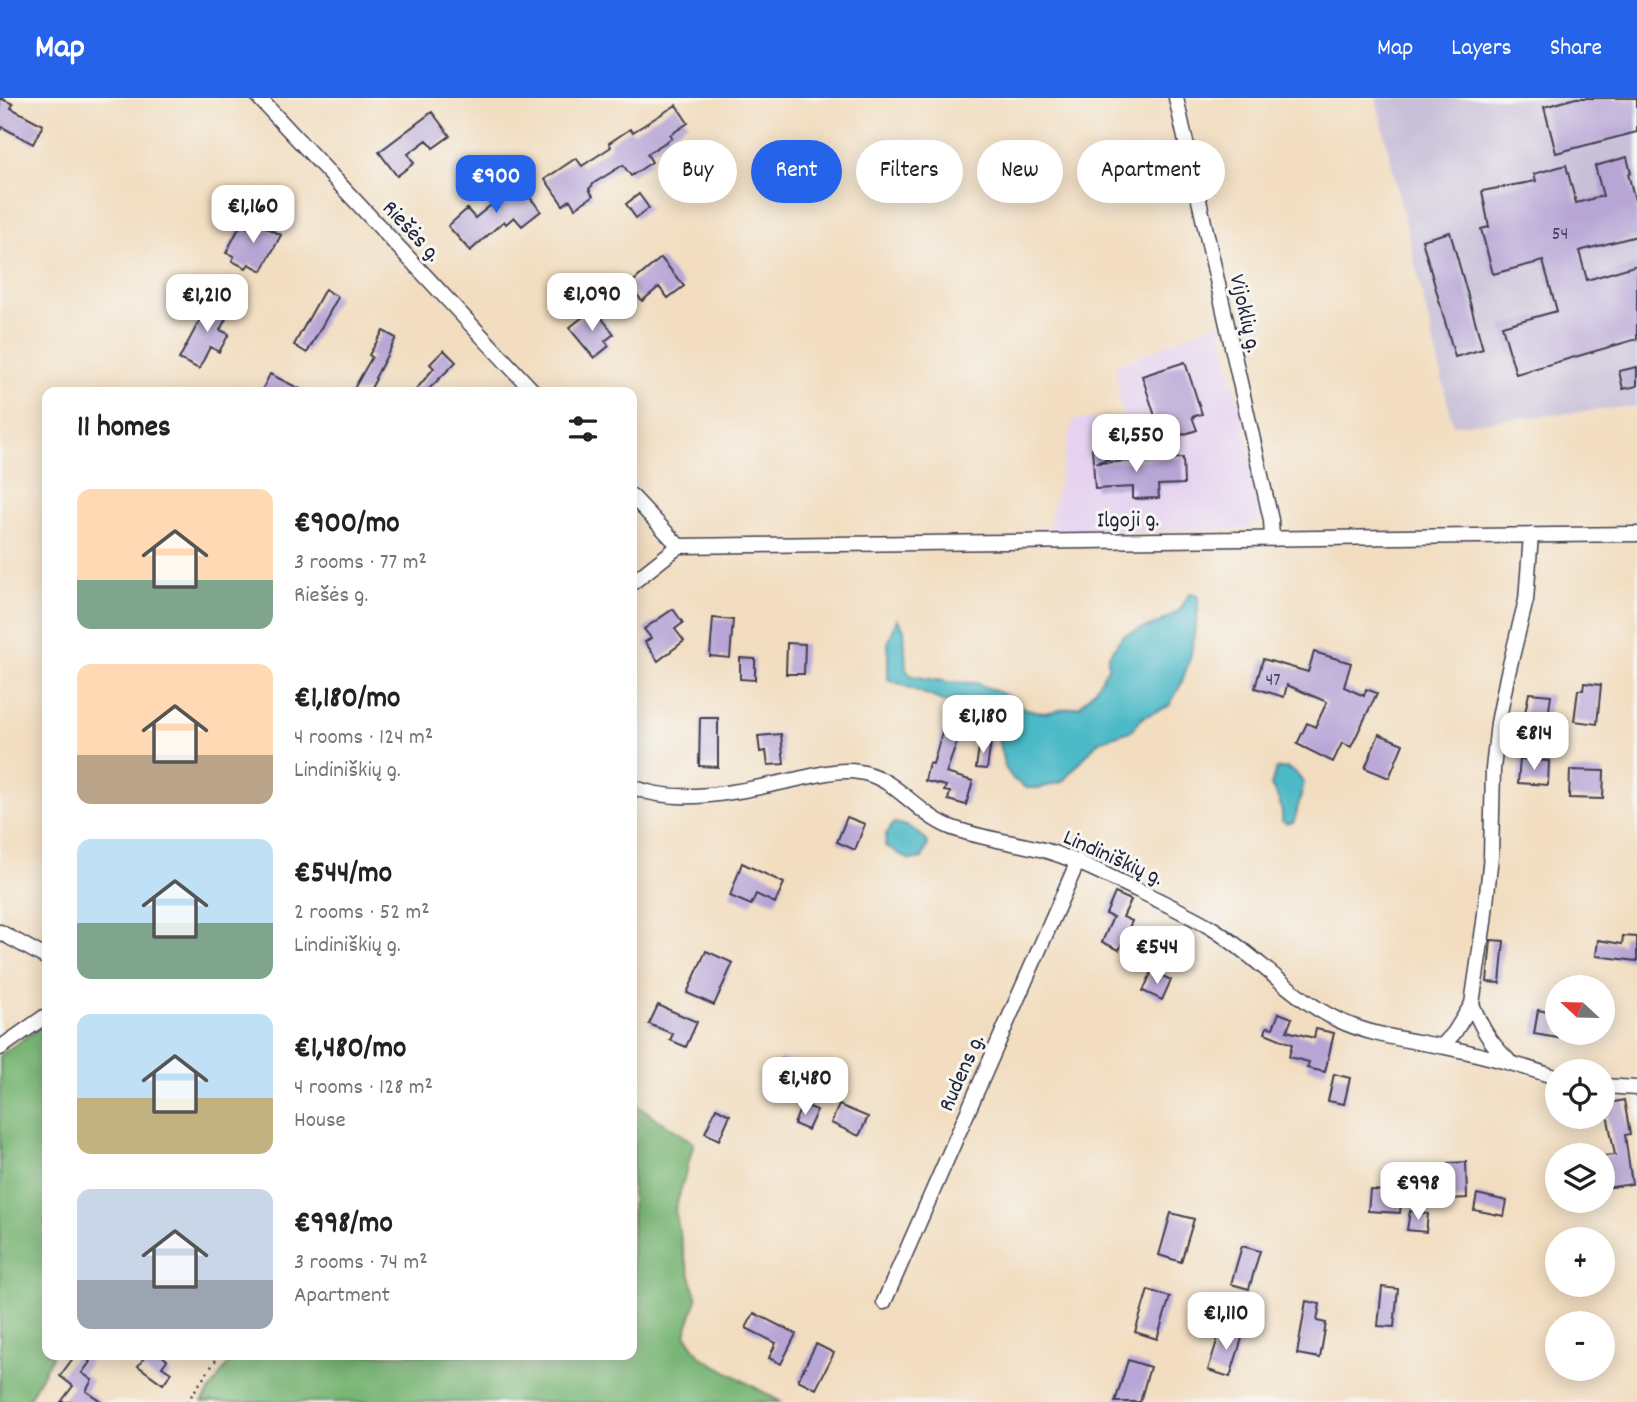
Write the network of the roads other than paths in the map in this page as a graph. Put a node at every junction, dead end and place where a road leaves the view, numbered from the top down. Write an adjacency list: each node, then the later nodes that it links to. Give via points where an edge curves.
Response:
1 (259, 98): 3 (street, Riešės g.)
2 (1176, 98): 7 (street, Vijoklių g.)
3 (529, 387)
4 (637, 501): 8 (street)
5 (1637, 534): 6 (street, Ilgoji g.)
6 (1531, 535): 7 (street, Ilgoji g.); 14 (street, via 1526,600 1498,723 1491,856)
7 (1272, 539): 8 (street, Ilgoji g.)
8 (679, 546): 9 (street)
9 (637, 579)
10 (637, 788): 11 (street, Lindiniškių g., via 668,796 702,795 852,771 882,780 948,826)
11 (1078, 861): 16 (street, Lindiniškių g., via 1212,929 1297,995 1339,1021); 22 (street, Rudens g.)
12 (0, 933): 13 (street)
13 (42, 955)
14 (1472, 1004): 16 (street); 18 (street, via 1482,1031)
15 (42, 1019): 17 (street)
16 (1441, 1046): 18 (street, Lindiniškių g.)
17 (0, 1048)
18 (1509, 1061): 19 (street, Lindiniškių g.)
19 (1545, 1073)
20 (1615, 1087): 21 (street)
21 (1637, 1088)
22 (884, 1302)

